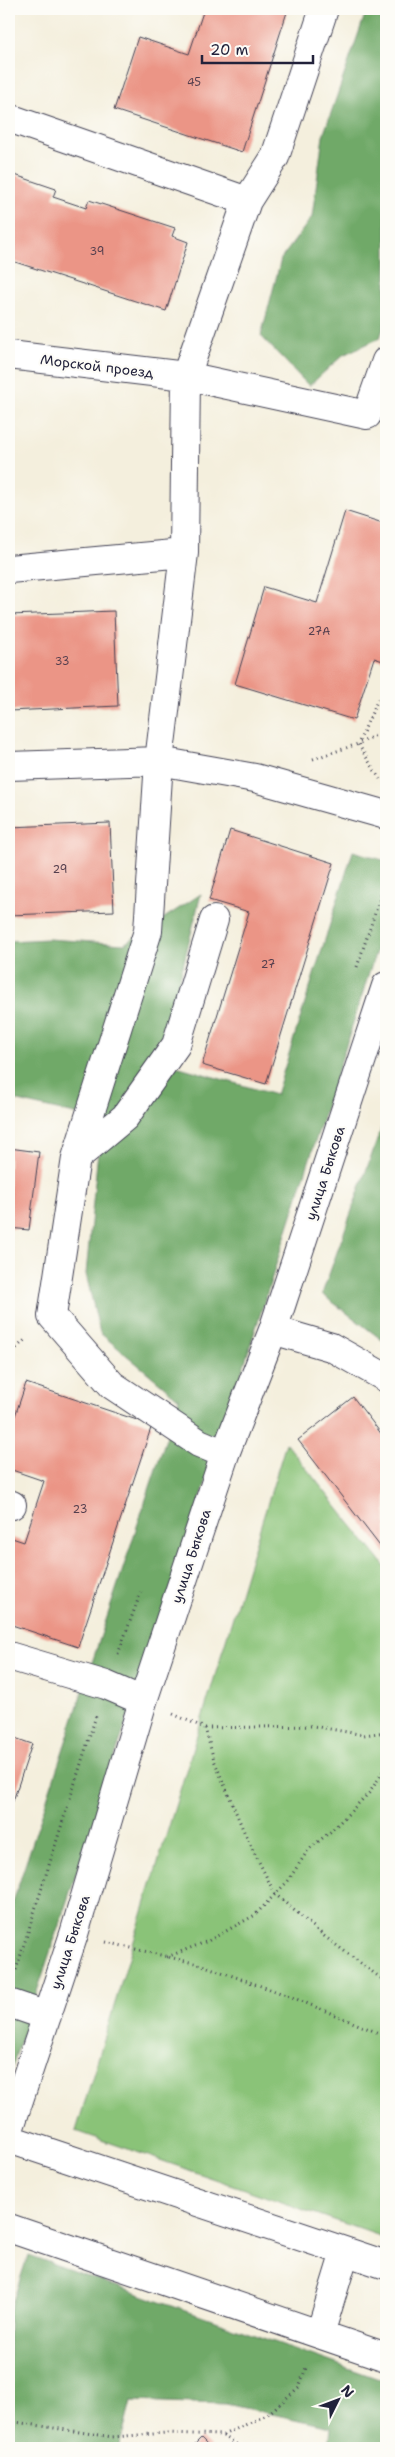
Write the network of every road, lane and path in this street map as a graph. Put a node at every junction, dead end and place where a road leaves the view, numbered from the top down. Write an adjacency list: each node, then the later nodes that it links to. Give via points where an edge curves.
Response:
1 (324, 9): 3 (street, via 275,157)
2 (9, 118): 3 (street)
3 (246, 201): 6 (street)
4 (9, 356): 6 (street, Морской проезд)
5 (386, 361): 6 (street, Морской проезд, via 367,415)
6 (186, 376): 7 (street)
7 (184, 553): 8 (street); 13 (street)
8 (9, 570)
9 (378, 699): 11 (path)
10 (386, 730): 11 (path)
11 (358, 744): 12 (path); 15 (path)
12 (311, 760)
13 (159, 762): 14 (street); 16 (street, via 255,778); 19 (street, via 148,931)
14 (9, 766)
15 (382, 782)
16 (386, 816)
17 (214, 920): 19 (street, via 176,1045 125,1117)
18 (386, 986): 20 (street, улица Быкова)
19 (76, 1158): 22 (street, via 52,1316 112,1385 199,1443)
20 (273, 1330): 21 (street, via 331,1347); 22 (street, улица Быкова)
21 (386, 1378)
22 (225, 1454): 24 (street, улица Быкова)
23 (9, 1656): 24 (street, via 106,1685)
24 (143, 1701): 25 (path); 29 (street, улица Быкова)
25 (205, 1728): 26 (path, via 313,1726 364,1735); 28 (path, via 214,1760 245,1834)
26 (386, 1732)
27 (386, 1767): 28 (path, via 370,1792 308,1850 288,1881)
28 (275, 1894): 30 (path, via 255,1915 208,1941); 31 (path)
29 (74, 1934): 30 (path); 33 (street, улица Быкова)
30 (166, 1958): 34 (path, via 202,1965 263,1986)
31 (386, 1982)
32 (9, 2003): 33 (street)
33 (47, 2016): 35 (street, улица Быкова)
34 (386, 2036)
35 (9, 2130)
36 (9, 2139): 38 (street)
37 (9, 2228): 40 (street)
38 (345, 2252): 39 (street); 40 (street)
39 (386, 2265)
40 (320, 2334): 41 (street); 43 (path, via 299,2387 267,2415)
41 (386, 2357)
42 (9, 2421): 43 (path, via 112,2437 166,2433)
43 (223, 2435): 44 (path)
44 (244, 2448)

